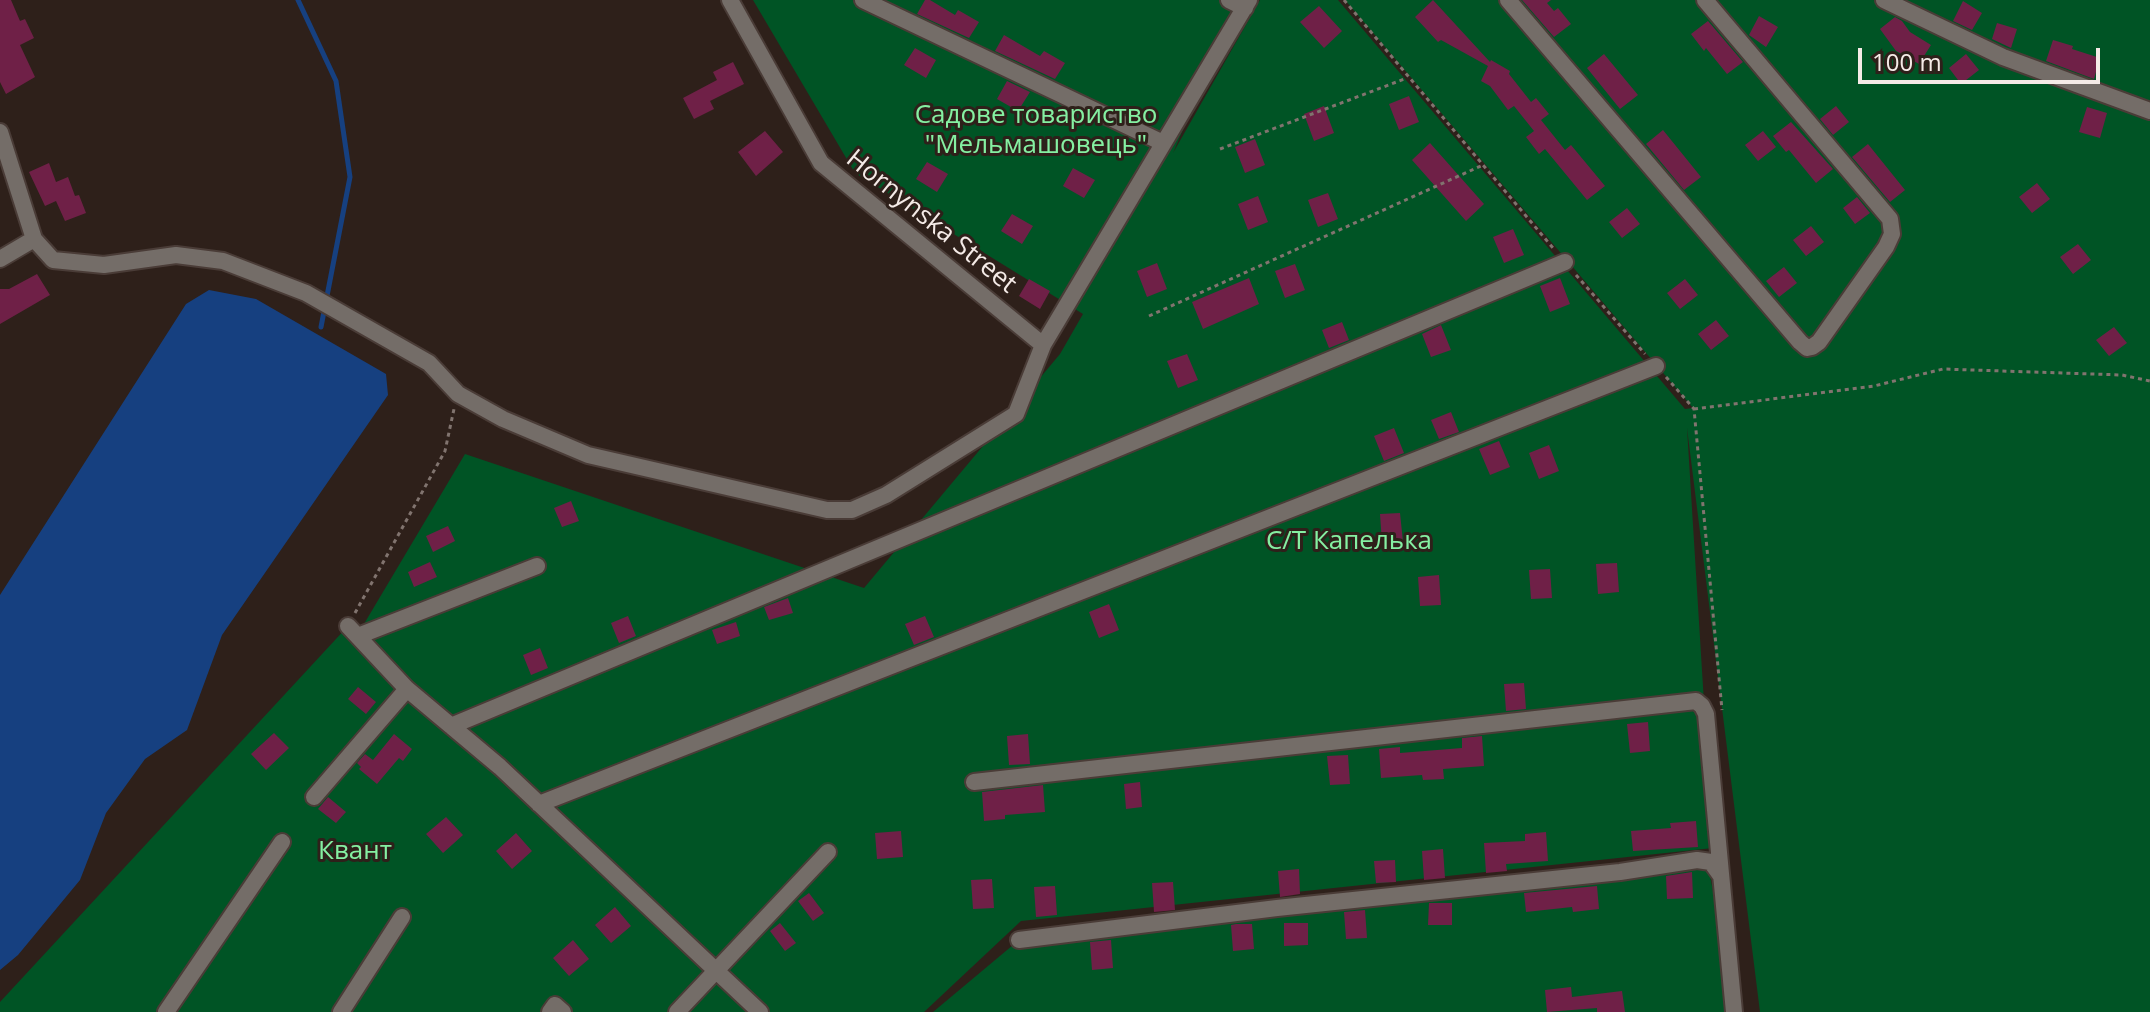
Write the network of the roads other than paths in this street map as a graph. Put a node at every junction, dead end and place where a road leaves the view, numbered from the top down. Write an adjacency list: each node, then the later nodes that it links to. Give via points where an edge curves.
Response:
1 (730, 0): 14 (street, Hornynska Street, via 821,163)
2 (863, 0): 10 (street)
3 (1229, 0): 7 (street)
4 (1508, 0): 5 (street, via 1800,342 1812,347 1886,247 1892,234 1890,219)
5 (1705, 0)
6 (1884, 0): 8 (street, via 2003,57)
7 (1247, 4): 10 (street)
8 (2150, 111)
9 (0, 132): 11 (street)
10 (1163, 143): 14 (street)
11 (34, 239): 12 (street); 14 (street, via 53,260 104,265 176,255 223,261 306,293 429,363 458,394 588,455 827,510 852,510 886,495 1016,414)
12 (0, 259)
13 (1565, 262): 18 (street)
14 (1043, 345)
15 (1656, 366): 21 (street)
16 (537, 566): 17 (street, via 353,631)
17 (407, 689): 18 (street); 20 (street)
18 (451, 726): 21 (street)
19 (974, 782): 24 (street, via 1695,701 1706,714)
20 (314, 797)
21 (539, 804): 27 (street)
22 (282, 842): 28 (street)
23 (828, 852): 27 (street)
24 (1721, 878): 26 (street, via 1715,865 1702,859); 34 (street)
25 (402, 917): 29 (street)
26 (1019, 940)
27 (716, 970): 32 (street); 33 (street)
28 (166, 1012)
29 (341, 1012)
30 (550, 1012): 31 (street, via 555,1005)
31 (563, 1012)
32 (677, 1012)
33 (760, 1012)
34 (1734, 1012)

